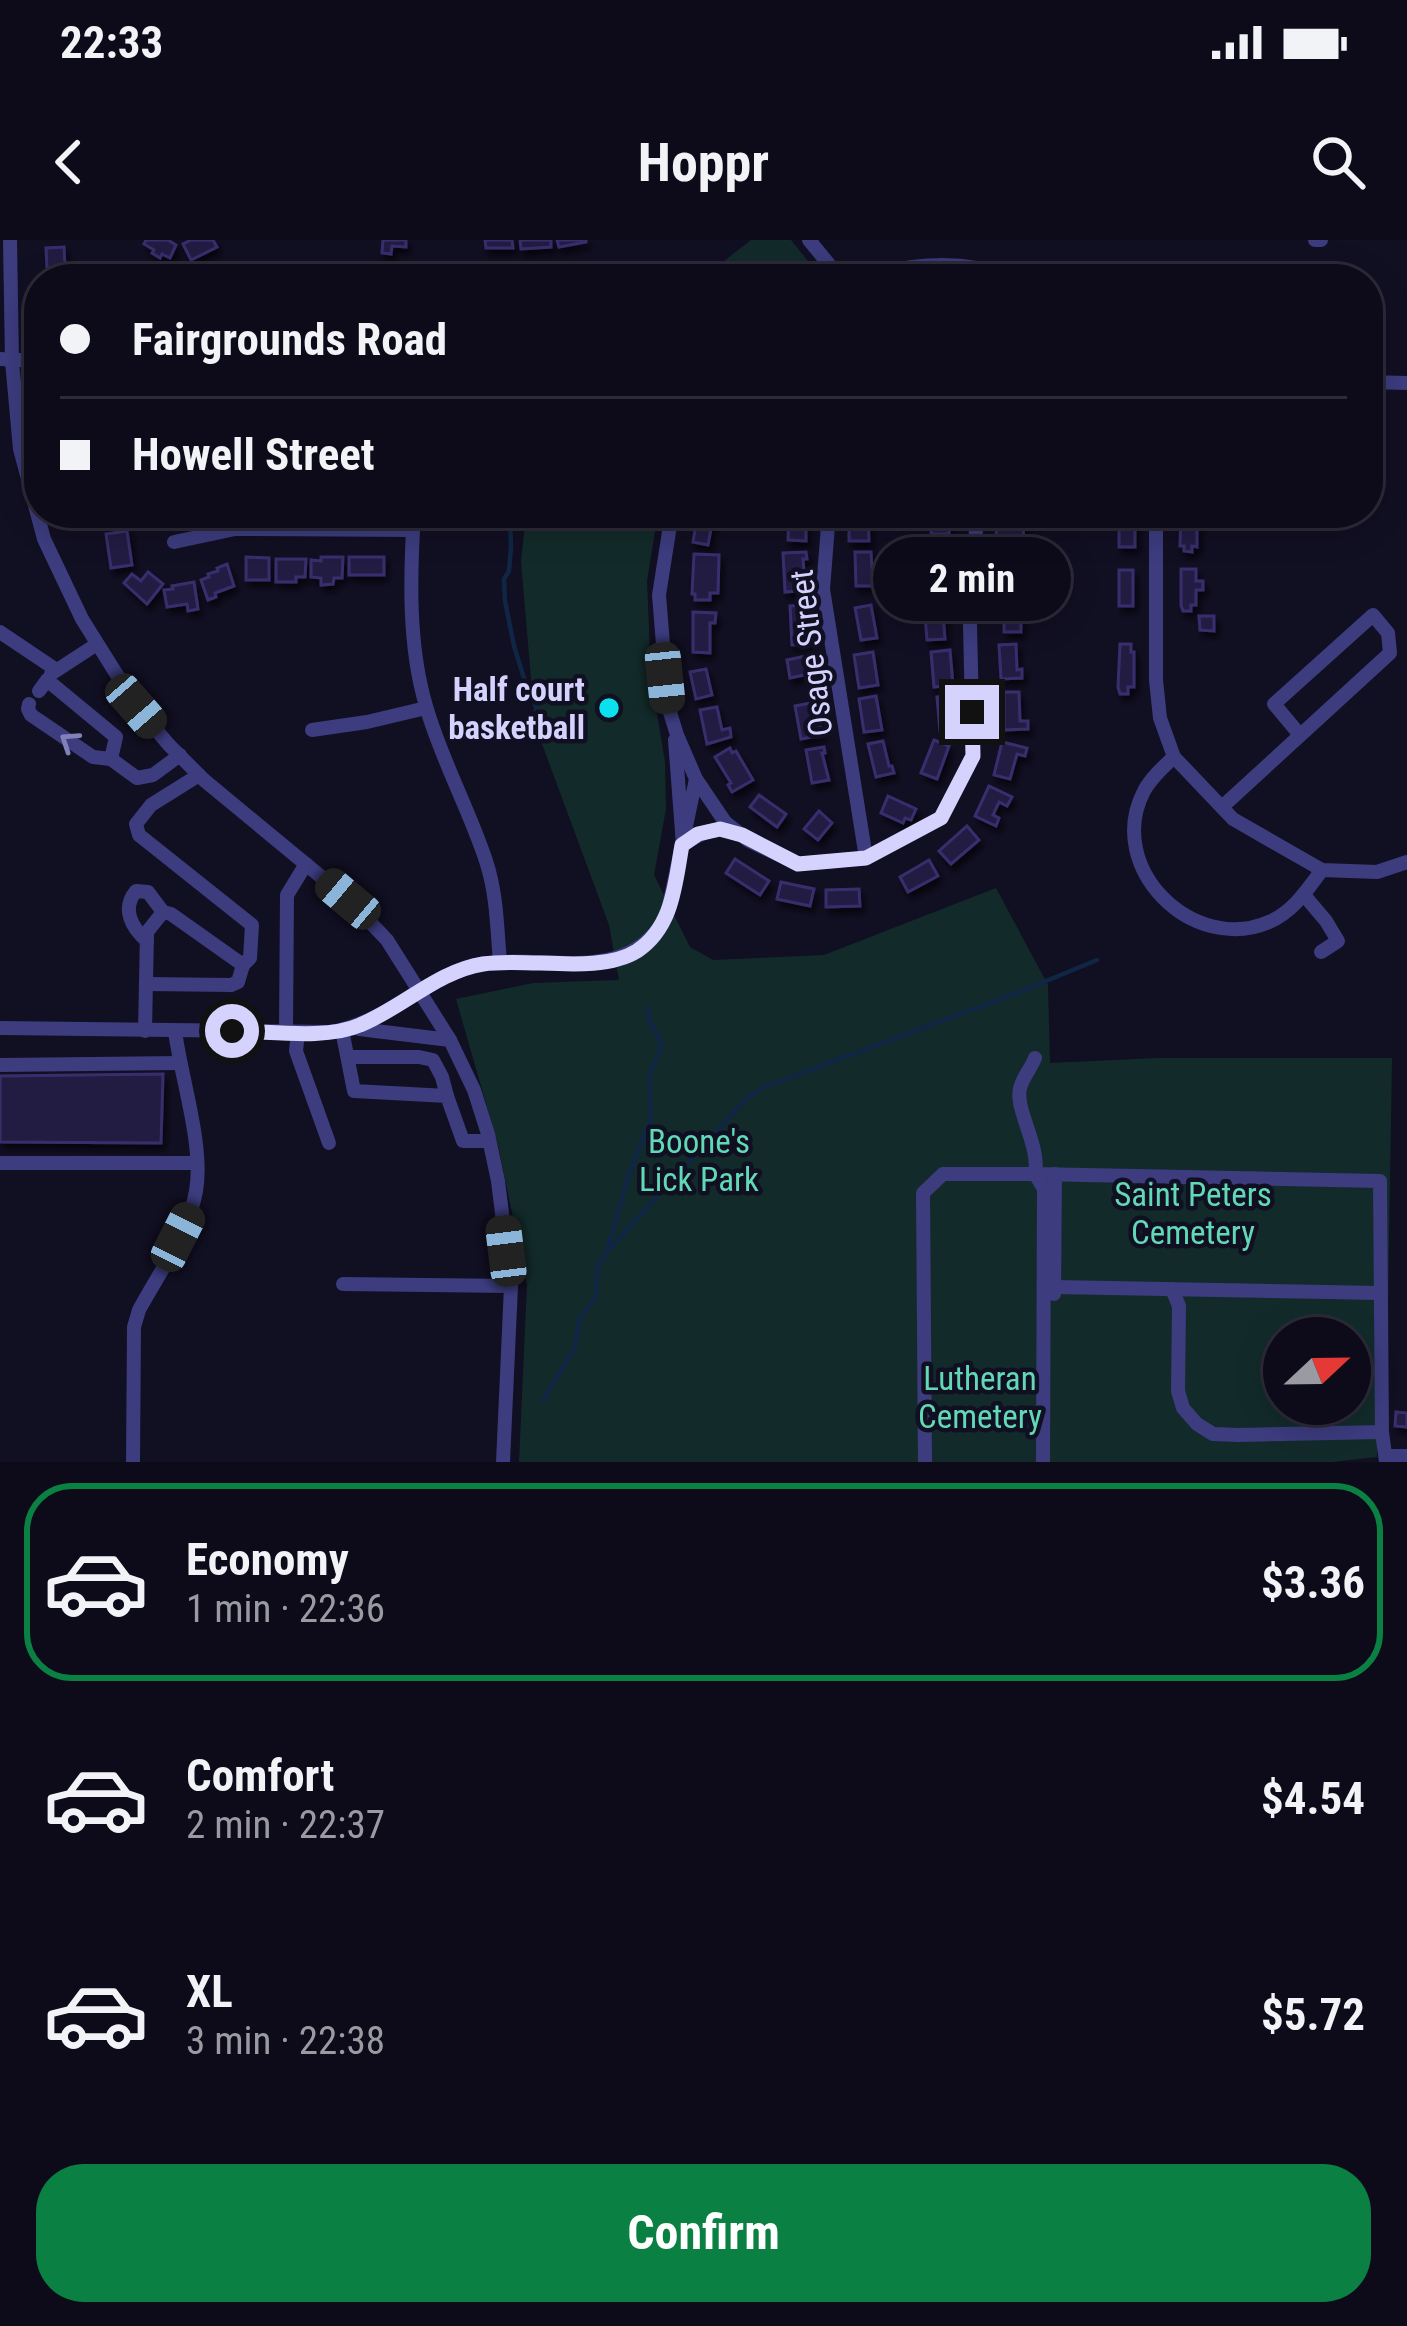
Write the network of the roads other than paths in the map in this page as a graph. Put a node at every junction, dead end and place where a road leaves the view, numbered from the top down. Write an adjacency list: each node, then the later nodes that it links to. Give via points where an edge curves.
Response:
1 (10, 240): 3 (street)
2 (809, 240): 4 (street)
3 (5, 261): 5 (street)
4 (829, 264)
5 (6, 360): 6 (street)
6 (24, 464)
7 (41, 528): 15 (street)
8 (670, 528): 18 (street, via 659,595)
9 (828, 528): 29 (street, Osage Street, via 824,590)
10 (976, 528): 29 (street, via 973,756 941,818)
11 (1156, 528): 22 (street, via 1156,680)
12 (413, 530): 13 (street, via 235,529); 17 (street, via 413,622)
13 (174, 542)
14 (0, 632): 16 (street)
15 (97, 644): 16 (street); 21 (street)
16 (42, 686): 23 (street, via 116,736); 23 (street, one-way to 16, via 93,757 32,715)
17 (426, 708): 19 (street); 37 (street, via 488,865)
18 (675, 726): 25 (street); 28 (street)
19 (312, 730)
20 (1300, 735): 20 (street, via 1390,652 1388,633 1372,615 1274,704); 26 (street)
21 (180, 755): 23 (street, via 137,778); 24 (street)
22 (1174, 757): 26 (street); 33 (street, via 1144,790 1134,831 1156,893 1209,928 1241,929 1270,922)
23 (111, 759)
24 (200, 775): 31 (street); 38 (street, via 136,824 139,835 252,925)
25 (696, 779): 27 (street); 28 (street)
26 (1222, 807): 32 (street)
27 (742, 835): 28 (street, via 710,830); 29 (street, via 798,864)
28 (682, 845): 37 (street, via 668,915 639,950 600,962)
29 (866, 858)
30 (1407, 862): 32 (street, via 1377,872)
31 (306, 864): 40 (street, via 387,940); 45 (street, via 287,895)
32 (1322, 870): 33 (street)
33 (1304, 895): 36 (street, via 1339,941)
34 (163, 912): 35 (street); 35 (street, via 148,892 130,898 130,921); 38 (street)
35 (147, 941): 39 (street)
36 (1321, 952)
37 (500, 962): 40 (street, via 458,970)
38 (243, 965): 39 (street, via 231,986)
39 (146, 984): 43 (street)
40 (420, 992): 42 (street); 46 (street)
41 (0, 1028): 43 (street)
42 (348, 1029): 45 (street); 46 (street); 47 (street)
43 (145, 1031): 44 (street)
44 (175, 1031): 45 (street); 49 (street)
45 (292, 1032): 53 (street)
46 (450, 1040): 52 (street)
47 (348, 1057): 51 (street, via 433,1060); 51 (street, via 354,1091)
48 (1035, 1058): 56 (street, via 1020,1098)
49 (179, 1063): 50 (street); 54 (street)
50 (0, 1065)
51 (447, 1096): 52 (street, via 463,1141)
52 (489, 1141): 59 (street)
53 (329, 1143)
54 (197, 1162): 55 (street); 66 (street, via 190,1213 134,1327)
55 (0, 1163)
56 (1035, 1174): 57 (street); 61 (street, via 1044,1189); 68 (street, via 943,1174 923,1192)
57 (1055, 1174): 61 (street); 62 (street, via 1381,1181)
58 (343, 1284): 59 (street)
59 (511, 1286): 67 (street)
60 (1172, 1289): 61 (street); 62 (street); 63 (street, via 1178,1391 1197,1424 1238,1436)
61 (1049, 1290): 69 (street)
62 (1381, 1293): 63 (street)
63 (1382, 1432): 65 (street)
64 (1407, 1456): 65 (street)
65 (1386, 1459)
66 (133, 1462)
67 (503, 1462)
68 (925, 1462)
69 (1043, 1462)

